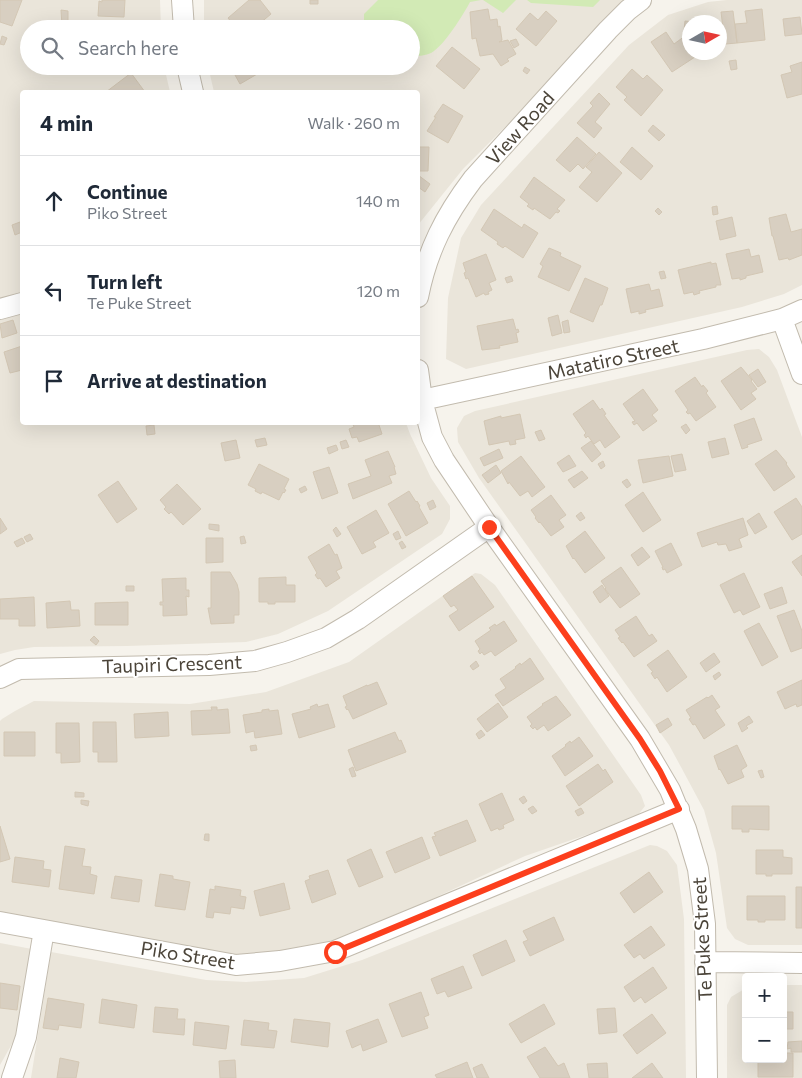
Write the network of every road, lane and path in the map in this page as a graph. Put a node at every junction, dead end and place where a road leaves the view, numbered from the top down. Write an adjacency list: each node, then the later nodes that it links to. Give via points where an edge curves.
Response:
1 (182, 0): 3 (street)
2 (641, 0): 6 (street, View Road, via 608,30 473,179 440,229)
3 (183, 20)
4 (189, 75): 5 (street)
5 (193, 90)
6 (420, 271)
7 (20, 304): 8 (street)
8 (0, 309)
9 (802, 310): 10 (street, Matatiro Street)
10 (782, 319): 11 (street); 13 (street, Matatiro Street)
11 (802, 374)
12 (420, 385): 13 (street, Te Puke Street)
13 (422, 400): 14 (street, Te Puke Street, via 432,437 444,460)
14 (489, 527): 15 (street, Taupiri Crescent, via 350,624 326,638 287,652 255,661 208,666 19,669); 16 (street, Te Puke Street, via 640,739)
15 (0, 678)
16 (679, 809): 18 (street, Piko Street, via 335,952 236,965); 19 (street, Te Puke Street, via 698,869)
17 (0, 922): 18 (street, Piko Street)
18 (44, 930): 21 (street, via 26,1037)
19 (705, 962): 20 (street); 22 (street, Te Puke Street)
20 (802, 963)
21 (12, 1078)
22 (707, 1078)

